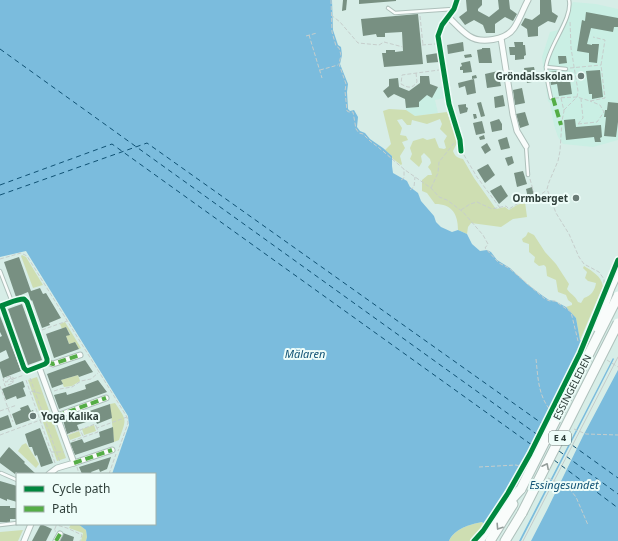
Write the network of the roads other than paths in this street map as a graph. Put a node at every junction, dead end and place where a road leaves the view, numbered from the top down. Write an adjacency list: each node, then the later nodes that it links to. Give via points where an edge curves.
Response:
1 (457, 0): 5 (street)
2 (528, 0): 7 (street, via 514,27)
3 (569, 0): 8 (lane, via 569,13)
4 (388, 8): 5 (lane, via 395,13)
5 (454, 9): 6 (street)
6 (448, 17): 7 (street, via 474,39); 12 (street, via 438,36 451,113)
7 (500, 38): 11 (street, via 513,115 517,131)
8 (546, 67): 9 (lane); 10 (lane)
9 (566, 68)
10 (551, 98)
11 (526, 146): 13 (lane)
12 (461, 151)
13 (528, 176)
14 (0, 271): 16 (lane)
15 (614, 272): 23 (highway, bridge)
16 (4, 280): 17 (lane); 19 (lane)
17 (0, 281)
18 (618, 296): 23 (highway, ESSINGELEDEN / E 4, bridge)
19 (12, 302): 20 (street); 26 (street, via 24,299 27,302)
20 (1, 306): 27 (street, via 24,368 27,371)
21 (618, 323): 25 (highway, ESSINGELEDEN / E 4, bridge)
22 (618, 335): 25 (highway, bridge)
23 (587, 345): 35 (highway, ESSINGELEDEN / E 4, bridge)
24 (80, 355): 26 (street, via 53,364)
25 (601, 361): 36 (highway, ESSINGELEDEN / E 4, one-way to 25, bridge)
26 (47, 362): 27 (street)
27 (39, 367): 29 (street)
28 (106, 398): 29 (street)
29 (57, 416): 31 (street)
30 (112, 450): 31 (street)
31 (75, 464): 33 (street, via 57,468)
32 (1, 473): 34 (lane)
33 (50, 473)
34 (16, 480)
35 (521, 489): 43 (highway, via 498,514); 44 (highway, ESSINGELEDEN / E 4, one-way to 44)
36 (522, 513): 45 (highway, ESSINGELEDEN / E 4); 46 (highway)
37 (16, 523): 38 (lane)
38 (0, 525)
39 (31, 525): 41 (street)
40 (60, 534): 42 (street)
41 (24, 541)
42 (56, 541)
43 (479, 541)
44 (490, 541)
45 (505, 541)
46 (511, 541)

